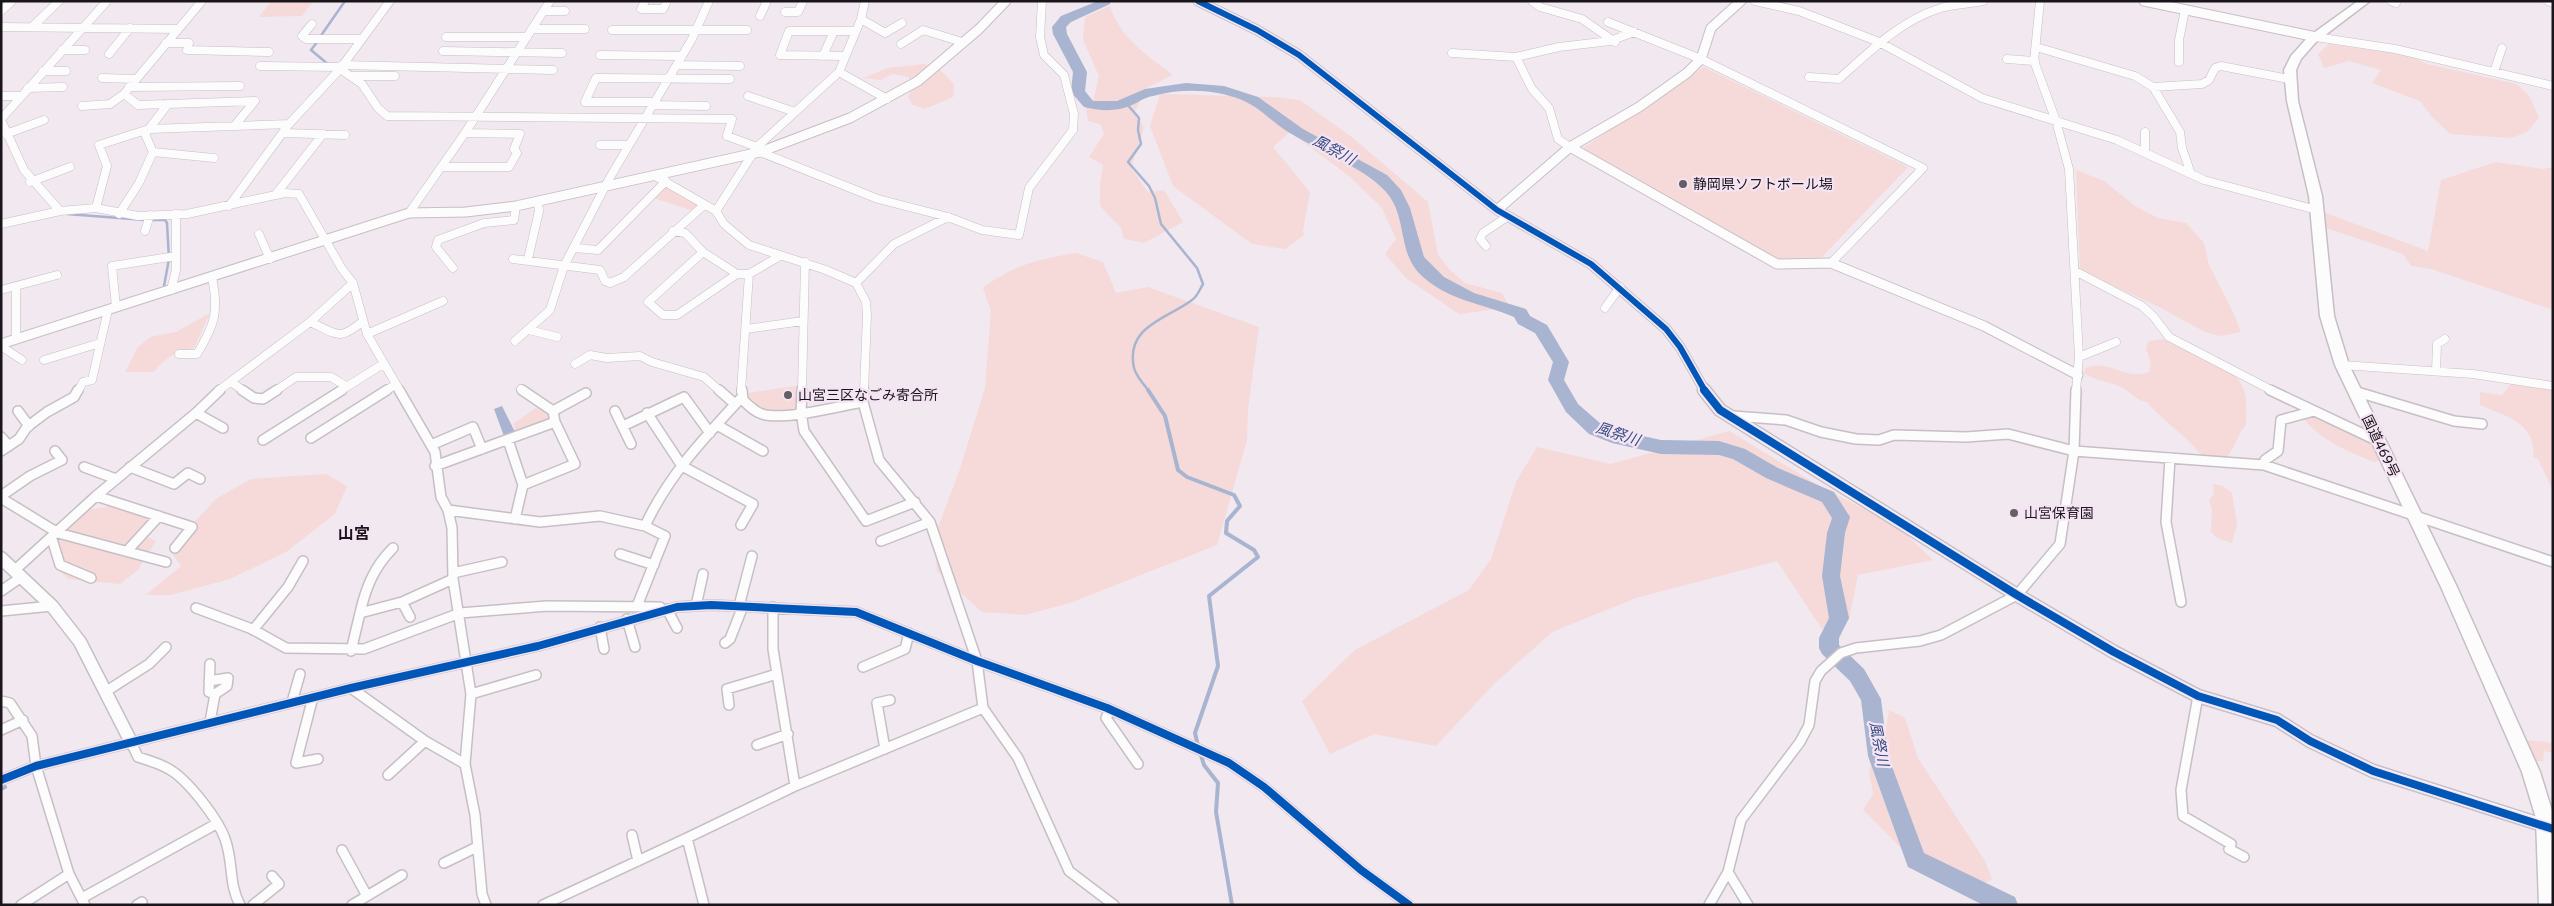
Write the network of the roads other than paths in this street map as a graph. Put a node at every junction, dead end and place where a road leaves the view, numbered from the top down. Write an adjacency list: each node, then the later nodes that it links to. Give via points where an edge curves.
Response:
1 (12, 1): 26 (street)
2 (59, 1): 35 (street)
3 (107, 1): 36 (street)
4 (202, 1): 39 (street)
5 (390, 1): 51 (street)
6 (550, 1): 27 (street)
7 (645, 1): 8 (street, via 642,9 662,9)
8 (667, 1)
9 (709, 1): 43 (street)
10 (767, 1): 30 (street)
11 (802, 1): 29 (street, via 798,12)
12 (865, 1): 31 (street)
13 (1006, 1): 52 (street)
14 (1042, 1): 156 (street, via 1040,37 1044,55 1064,75 1074,114 1073,130 1029,188 1019,235 982,230)
15 (1198, 1): 148 (street, via 1299,55)
16 (1532, 1): 53 (street, via 1540,7 1582,19)
17 (1741, 1): 73 (street, via 1712,28)
18 (1754, 1): 54 (street, via 1799,11)
19 (1982, 1): 54 (street, via 1941,8)
20 (2040, 1): 57 (street)
21 (2144, 1): 25 (street)
22 (2365, 1): 50 (highway)
23 (2548, 1): 24 (street)
24 (2553, 3)
25 (2185, 10): 50 (street); 76 (street, via 2179,40)
26 (1, 11)
27 (544, 11): 28 (street); 40 (street)
28 (565, 11)
29 (785, 12)
30 (760, 16)
31 (861, 19): 32 (street, via 885,33); 46 (street)
32 (902, 22)
33 (1608, 22): 47 (street)
34 (312, 24): 51 (street, via 302,36 306,39)
35 (33, 26): 36 (street); 37 (street)
36 (83, 26): 38 (street); 59 (street)
37 (1, 27)
38 (130, 28): 39 (street); 65 (street)
39 (178, 29): 55 (street)
40 (532, 29): 41 (street); 49 (street)
41 (585, 29)
42 (612, 30): 43 (street)
43 (697, 30): 44 (street); 68 (street)
44 (747, 30)
45 (834, 31): 46 (street); 69 (street); 69 (street, via 790,31 780,55)
46 (856, 31): 70 (street)
47 (1634, 32): 53 (street); 73 (street)
48 (446, 37): 49 (street)
49 (527, 37): 63 (street)
50 (2316, 37): 87 (street, via 2395,49); 94 (highway, via 2293,62)
51 (361, 40): 81 (street)
52 (962, 42): 56 (street, via 923,30); 105 (street, via 918,81)
53 (1615, 42): 71 (street, via 1574,44)
54 (1879, 42): 90 (street, via 1839,79); 116 (street, via 1982,98)
55 (166, 43): 62 (street, via 189,43 187,50); 92 (street)
56 (902, 44)
57 (2036, 48): 75 (street); 97 (street, via 2135,76)
58 (2502, 48): 87 (street)
59 (62, 50): 60 (street); 84 (street)
60 (85, 50)
61 (443, 51): 63 (street)
62 (269, 52)
63 (518, 52): 64 (street); 82 (street)
64 (562, 53)
65 (109, 54)
66 (1452, 54): 71 (street)
67 (600, 55): 68 (street)
68 (682, 56): 77 (street)
69 (823, 56): 70 (street)
70 (845, 56): 86 (street)
71 (1516, 57): 129 (street, via 1532,89 1549,108 1558,139)
72 (2007, 59): 75 (street)
73 (1702, 60): 129 (street, via 1639,107); 172 (street, via 1923,168)
74 (382, 61): 79 (street)
75 (2035, 62): 116 (street)
76 (2179, 62)
77 (677, 65): 80 (street); 93 (street)
78 (260, 66): 81 (street)
79 (372, 66): 81 (street); 82 (street)
80 (740, 66)
81 (341, 67): 88 (street); 117 (street)
82 (507, 68): 83 (street); 112 (street)
83 (553, 70)
84 (43, 71): 85 (street); 98 (street)
85 (66, 71)
86 (839, 72): 105 (street); 111 (street)
87 (2494, 72): 96 (street)
88 (353, 76): 89 (street); 112 (street, via 387,116)
89 (395, 76)
90 (1809, 77)
91 (102, 78): 92 (street)
92 (136, 79): 100 (street)
93 (669, 79): 95 (street); 108 (street); 108 (street, via 596,78 584,102)
94 (2289, 79): 97 (street, via 2221,66 2215,68 2209,80 2202,84); 149 (highway, 国道469号, via 2312,174)
95 (730, 80)
96 (2553, 86)
97 (2153, 87): 137 (street, via 2180,132)
98 (28, 88): 99 (street); 103 (street)
99 (63, 88)
100 (129, 88): 101 (street); 106 (street, via 240,86)
101 (124, 94): 107 (street, via 138,105); 109 (street, via 119,100 101,107)
102 (1, 96): 103 (street)
103 (21, 96): 114 (street)
104 (748, 96): 111 (street)
105 (887, 99): 131 (street, via 850,118)
106 (228, 102): 107 (street); 118 (street, via 255,101)
107 (168, 104): 119 (street)
108 (653, 104): 110 (street); 113 (street)
109 (82, 106)
110 (706, 106)
111 (795, 112): 131 (street)
112 (475, 116): 113 (street); 122 (street)
113 (645, 118): 128 (street); 131 (street, via 732,119 727,136)
114 (1, 120): 125 (street)
115 (44, 120): 125 (street)
116 (2056, 121): 133 (street); 175 (street, via 2069,169)
117 (289, 124): 118 (street); 121 (street)
118 (236, 125): 119 (street)
119 (149, 129): 132 (street, via 145,134); 147 (street, via 99,145 107,166)
120 (2145, 132): 133 (street)
121 (284, 133): 123 (street); 145 (street)
122 (465, 133): 136 (street); 136 (street, via 520,134 514,149 517,153 509,167)
123 (323, 134): 124 (street); 142 (street)
124 (345, 135)
125 (5, 136): 126 (street)
126 (10, 145): 130 (street); 140 (street)
127 (600, 145): 128 (street)
128 (629, 145): 141 (street)
129 (1570, 147): 148 (street); 172 (street, via 1754,254 1777,264)
130 (1, 148)
131 (756, 151): 138 (street); 151 (street); 156 (street, via 878,199)
132 (153, 152): 134 (street); 153 (street, via 139,183)
133 (2145, 152): 137 (street)
134 (214, 158)
135 (70, 167): 140 (street)
136 (442, 167): 152 (street)
137 (2191, 174): 149 (street, via 2222,187)
138 (655, 176): 139 (street); 141 (street)
139 (666, 181): 144 (street); 164 (street, via 598,250)
140 (30, 182): 150 (street)
141 (605, 188): 143 (street); 164 (street)
142 (276, 194): 145 (street); 162 (street, via 299,194)
143 (538, 202): 146 (street); 170 (street)
144 (704, 205): 151 (street); 160 (street)
145 (229, 206): 154 (street)
146 (516, 206): 152 (street, via 466,212); 174 (street, via 514,220 484,223 438,240 436,247)
147 (96, 208): 150 (street); 153 (street)
148 (1497, 210): 157 (street)
149 (2317, 210): 208 (highway, 国道469号, via 2324,299)
150 (60, 211): 158 (street)
151 (716, 211): 167 (street, via 724,224 749,245)
152 (409, 213): 162 (street)
153 (119, 214): 155 (street)
154 (176, 214): 155 (street); 166 (street)
155 (150, 216): 159 (street)
156 (948, 217): 181 (street, via 894,244)
157 (1507, 217): 163 (street, via 1483,233 1480,239); 183 (street, via 1591,264)
158 (1, 224)
159 (145, 231)
160 (673, 231): 165 (street, via 685,233); 173 (street, via 619,281 610,284 600,270)
161 (259, 234): 168 (street)
162 (327, 239): 168 (street); 180 (street)
163 (1486, 246)
164 (574, 248): 173 (street)
165 (703, 252): 176 (street); 176 (street, via 648,302 663,315 677,315)
166 (175, 256): 185 (street, via 176,270); 187 (street, via 112,266)
167 (780, 256): 171 (street); 177 (street)
168 (270, 259): 179 (street)
169 (513, 259): 170 (street)
170 (528, 260): 173 (street)
171 (805, 262): 181 (street); 190 (street)
172 (1831, 263): 210 (street, via 1984,326)
173 (564, 266): 193 (street, via 550,310)
174 (453, 268)
175 (2075, 271): 203 (street); 223 (street, via 2148,311 2169,337)
176 (737, 274): 177 (street)
177 (749, 274): 192 (street)
178 (57, 275): 182 (street)
179 (212, 277): 185 (street); 202 (street, via 218,308 214,326 197,354)
180 (353, 283): 189 (street); 191 (street)
181 (856, 283): 219 (street, via 866,302 867,315)
182 (16, 287): 184 (street); 197 (street)
183 (1620, 287): 188 (street); 227 (street, via 1666,330 1680,347 1703,389)
184 (1, 290)
185 (171, 290): 187 (street)
186 (443, 301): 194 (street)
187 (112, 308): 197 (street); 199 (street)
188 (1605, 308)
189 (363, 321): 191 (street, via 342,335); 194 (street)
190 (803, 321): 192 (street); 224 (street)
191 (310, 322): 211 (street)
192 (746, 329): 218 (street)
193 (529, 330): 195 (street); 198 (street)
194 (367, 334): 206 (street)
195 (557, 337)
196 (2445, 338): 209 (street, via 2437,344)
197 (16, 340): 201 (street)
198 (515, 341)
199 (100, 342): 205 (street); 231 (street, via 91,385 83,382 74,397)
200 (2116, 342): 203 (street)
201 (1, 345): 204 (street)
202 (179, 354)
203 (2079, 357): 210 (street)
204 (22, 360)
205 (44, 360)
206 (382, 364): 212 (street); 213 (street)
207 (575, 364): 218 (street, via 590,354 607,358 640,356 704,377)
208 (2342, 365): 209 (street); 216 (highway, 国道469号)
209 (2436, 371): 214 (street)
210 (2078, 375): 246 (street)
211 (231, 382): 213 (street, via 254,398 263,399 296,377 331,377); 225 (street)
212 (395, 385): 236 (street); 241 (street)
213 (346, 386): 237 (street)
214 (2553, 386)
215 (521, 389): 221 (street)
216 (2354, 391): 229 (street, via 2454,421); 239 (highway, 国道469号)
217 (586, 393): 221 (street)
218 (738, 401): 224 (street, via 765,415); 230 (street)
219 (863, 402): 224 (street); 258 (street, via 879,460)
220 (18, 411): 231 (street)
221 (553, 411): 228 (street)
222 (615, 411): 232 (street)
223 (2314, 411): 239 (street); 248 (street, via 2281,420 2278,451 2265,460)
224 (801, 412): 258 (street, via 804,431 866,521)
225 (196, 413): 233 (street); 252 (street)
226 (647, 413): 232 (street); 234 (street, via 684,397); 250 (street)
227 (1728, 416): 246 (street, via 1786,420 1856,439 1879,440 1894,435 1957,437 2008,434); 284 (street)
228 (555, 422): 238 (street); 255 (street, via 575,464)
229 (2482, 424)
230 (717, 425): 234 (street); 245 (street)
231 (29, 426): 242 (street, via 19,439)
232 (623, 426): 240 (street)
233 (223, 428)
234 (710, 433): 250 (street)
235 (1, 437): 242 (street)
236 (311, 438)
237 (264, 440)
238 (508, 440): 243 (street); 255 (street)
239 (2378, 441): 261 (highway, 国道469号)
240 (632, 444)
241 (431, 445): 243 (street, via 473,427); 249 (street, via 435,452)
242 (5, 448)
243 (482, 449): 249 (street)
244 (55, 451): 257 (street, via 62,460 30,476)
245 (763, 451)
246 (2074, 451): 247 (street); 284 (street, via 2060,544)
247 (2170, 458): 248 (street); 286 (street, via 2166,522)
248 (2264, 465): 261 (street)
249 (435, 466): 259 (street, via 441,497)
250 (682, 466): 264 (street, via 752,504); 265 (street)
251 (84, 467): 253 (street)
252 (130, 467): 253 (street); 254 (street, via 174,484 188,473)
253 (116, 479): 256 (street)
254 (200, 479)
255 (523, 485): 262 (street)
256 (96, 496): 260 (street); 266 (street)
257 (1, 497): 266 (street)
258 (915, 502): 263 (street)
259 (448, 510): 262 (street); 281 (street, via 454,549)
260 (159, 516): 268 (street, via 192,526); 270 (street)
261 (2415, 516): 277 (street); 344 (highway, 国道469号, via 2531,772)
262 (515, 519): 265 (street, via 540,522 600,516)
263 (930, 522): 267 (street); 309 (street)
264 (741, 525)
265 (645, 526): 278 (street, via 665,536)
266 (55, 536): 270 (street); 279 (street); 282 (street, via 60,565)
267 (881, 541)
268 (175, 548)
269 (393, 548): 295 (street, via 379,561 367,584)
270 (127, 551): 275 (street)
271 (620, 554): 278 (street)
272 (752, 556): 290 (street)
273 (1, 558): 279 (street)
274 (302, 561): 301 (street, via 288,587)
275 (166, 562)
276 (502, 562): 281 (street)
277 (2553, 562)
278 (654, 565): 288 (street)
279 (18, 574): 283 (street); 287 (street)
280 (704, 574): 289 (street)
281 (453, 576): 285 (street); 296 (street)
282 (91, 578)
283 (1, 591)
284 (2017, 595): 320 (street, via 2114,652); 352 (street, via 1941,635 1840,653 1821,671 1815,681 1810,725 1741,820)
285 (402, 602): 295 (street); 297 (street)
286 (2181, 602)
287 (52, 606): 294 (street); 317 (street, via 80,642)
288 (637, 606): 293 (street); 296 (street, via 547,606)
289 (696, 606): 290 (street); 293 (street)
290 (741, 606): 291 (street); 303 (street, via 730,638)
291 (773, 607): 302 (street, via 856,612); 313 (street, via 773,650)
292 (196, 608): 301 (street)
293 (672, 608): 298 (street); 300 (street)
294 (1, 611)
295 (360, 613): 307 (street)
296 (460, 613): 307 (street); 308 (street)
297 (410, 617)
298 (627, 619): 299 (street); 305 (street)
299 (600, 627): 306 (street); 308 (street, via 538,646)
300 (677, 628)
301 (253, 630): 307 (street, via 286,648)
302 (909, 633): 309 (street); 311 (street, via 905,649)
303 (724, 644)
304 (166, 647): 317 (street, via 149,664)
305 (635, 647)
306 (604, 649)
307 (351, 651)
308 (464, 661): 316 (street); 319 (street)
309 (977, 661): 326 (street); 327 (street)
310 (210, 664): 315 (street)
311 (863, 667)
312 (300, 674): 324 (street)
313 (777, 674): 325 (street, via 727,690); 331 (street)
314 (536, 675): 319 (street)
315 (209, 681): 318 (street, via 209,692); 318 (street, via 228,678 227,686)
316 (351, 688): 321 (street); 332 (street)
317 (105, 692): 333 (street)
318 (215, 694): 329 (street)
319 (471, 694): 337 (street)
320 (2198, 696): 344 (street, via 2277,720 2310,741 2373,771); 349 (street, via 2181,790 2183,816 2231,844 2229,849)
321 (313, 697): 324 (street); 336 (street, via 296,762)
322 (890, 700): 335 (street, via 877,703)
323 (1, 701): 328 (street, via 10,703)
324 (292, 702): 329 (street)
325 (729, 705)
326 (983, 708): 335 (street); 365 (street, via 1018,758 1069,871)
327 (1110, 710): 338 (street, via 1106,718); 366 (street, via 1229,762)
328 (23, 720): 330 (street); 339 (street, via 32,736)
329 (210, 722): 333 (street)
330 (1, 730)
331 (788, 734): 334 (street); 342 (street)
332 (425, 741): 337 (street); 340 (street)
333 (132, 744): 339 (street); 343 (street, via 138,757 168,768 193,789)
334 (757, 745)
335 (885, 749): 342 (street)
336 (318, 759)
337 (465, 764): 347 (street, via 475,815)
338 (1138, 764)
339 (36, 766): 341 (street); 353 (street)
340 (388, 775)
341 (1, 780)
342 (795, 786): 346 (street)
343 (216, 824): 357 (street); 359 (street, via 226,841 233,892)
344 (2549, 827): 369 (highway, 国道469号)
345 (632, 835): 350 (street)
346 (687, 838): 350 (street); 364 (street)
347 (477, 847): 351 (street); 362 (street)
348 (342, 850): 356 (street)
349 (2244, 857)
350 (638, 861): 363 (street)
351 (444, 862)
352 (1728, 872): 367 (street); 368 (street)
353 (69, 874): 357 (street); 358 (street)
354 (402, 875): 356 (street)
355 (272, 876): 360 (street, via 280,884)
356 (367, 896): 361 (street)
357 (83, 901)
358 (21, 905)
359 (240, 905)
360 (253, 905)
361 (352, 905)
362 (486, 905)
363 (543, 905)
364 (704, 905)
365 (1114, 905)
366 (1408, 905)
367 (1709, 905)
368 (1748, 905)
369 (2549, 905)

